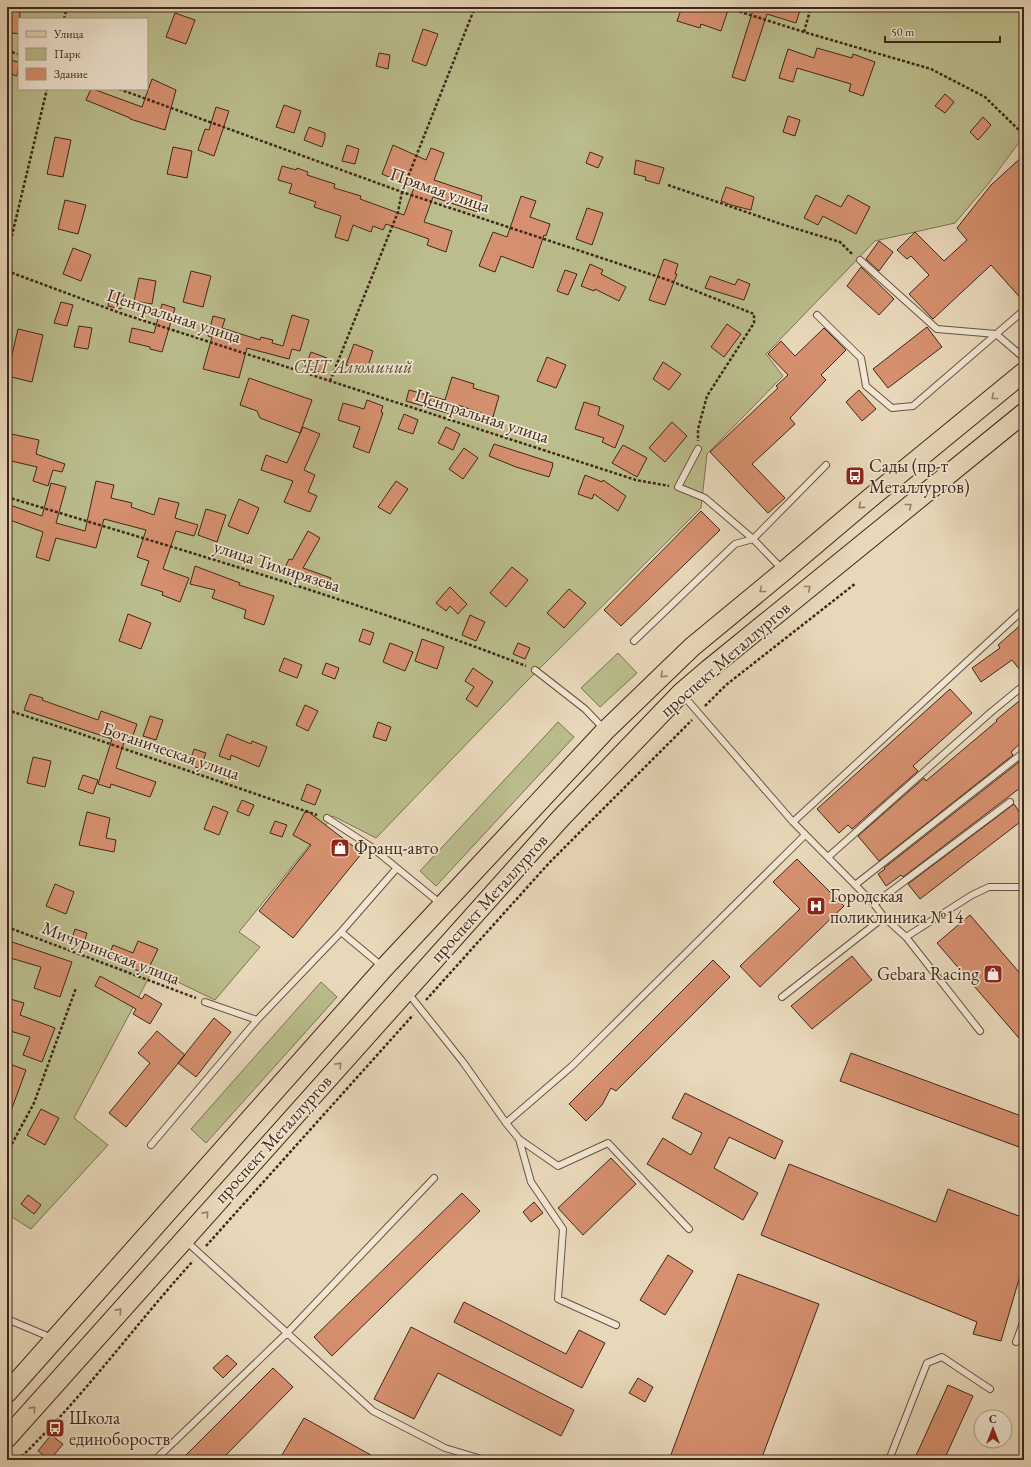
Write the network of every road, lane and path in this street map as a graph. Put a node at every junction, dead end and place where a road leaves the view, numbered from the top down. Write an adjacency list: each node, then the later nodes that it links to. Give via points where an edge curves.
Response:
1 (67, 7): 5 (path)
2 (475, 7): 13 (path)
3 (725, 7): 6 (path)
4 (811, 7): 6 (path)
5 (64, 18)
6 (804, 32): 11 (path, via 931,69 985,97)
7 (7, 51): 8 (path)
8 (18, 54)
9 (47, 90): 14 (path)
10 (122, 90): 13 (path, Прямая улица)
11 (1022, 133)
12 (668, 185): 15 (path, via 840,242)
13 (402, 192): 22 (path, via 398,212); 24 (path, Прямая улица, via 668,280 754,314 754,323 707,396 698,429)
14 (7, 256)
15 (860, 260): 19 (lane, via 937,330)
16 (7, 271): 22 (path, Центральная улица, via 120,313)
17 (1024, 310): 19 (lane)
18 (817, 315): 19 (lane, via 861,358 866,386 892,408 912,406)
19 (996, 334): 20 (lane)
20 (1024, 358)
21 (1024, 372): 29 (main road, проспект Металлургов, one-way to 29)
22 (330, 381): 26 (path, Центральная улица, via 636,480)
23 (1024, 413): 34 (main road, проспект Металлургов, one-way to 23)
24 (698, 449): 26 (lane)
25 (826, 465): 28 (lane)
26 (678, 487): 28 (lane, via 705,498)
27 (7, 496): 32 (path, улица Тимирязева, via 288,583)
28 (753, 538): 29 (lane); 31 (lane, via 735,544)
29 (784, 572): 36 (main road, проспект Металлургов, one-way to 36, via 692,647)
30 (1024, 609): 40 (lane)
31 (634, 641)
32 (535, 670): 36 (lane, via 585,709)
33 (1024, 684): 42 (lane)
34 (681, 693): 40 (lane); 54 (main road, проспект Металлургов, via 560,819)
35 (7, 710): 39 (path, Ботаническая улица)
36 (605, 731): 47 (main road, проспект Металлургов)
37 (1024, 752): 44 (lane)
38 (1010, 802): 46 (lane)
39 (327, 818): 43 (lane, via 370,846)
40 (793, 822): 41 (lane)
41 (806, 835): 42 (lane); 59 (lane, via 572,1066)
42 (828, 857): 44 (lane)
43 (396, 869): 47 (lane); 50 (lane)
44 (855, 885): 46 (lane)
45 (1024, 889): 51 (lane, via 989,887)
46 (874, 904): 48 (lane)
47 (442, 905): 52 (main road, проспект Металлургов)
48 (884, 917): 51 (lane); 55 (lane)
49 (7, 927): 56 (path, Мичуринская улица)
50 (342, 932): 52 (lane); 57 (lane)
51 (906, 937): 58 (lane)
52 (384, 968): 70 (main road, проспект Металлургов)
53 (76, 988): 62 (path, via 34,1103)
54 (406, 990): 59 (lane, via 463,1062); 65 (main road, проспект Металлургов, one-way to 54)
55 (782, 997)
56 (205, 1002): 57 (lane)
57 (257, 1020): 61 (lane)
58 (980, 1031)
59 (506, 1123): 60 (lane)
60 (519, 1139): 64 (lane, via 558,1166 608,1143); 68 (lane, via 531,1182 563,1229 558,1299)
61 (151, 1145)
62 (7, 1153)
63 (434, 1178): 69 (lane)
64 (689, 1229)
65 (184, 1239): 69 (lane); 74 (main road, проспект Металлургов, one-way to 65)
66 (7, 1319): 70 (lane)
67 (1024, 1320): 71 (lane)
68 (616, 1325)
69 (287, 1333): 75 (lane); 76 (lane, via 373,1411 444,1448)
70 (56, 1339): 73 (main road, проспект Металлургов)
71 (1016, 1342)
72 (990, 1389): 77 (lane, via 942,1357 927,1363)
73 (7, 1393)
74 (7, 1438)
75 (155, 1460)
76 (484, 1460)
77 (889, 1460)

